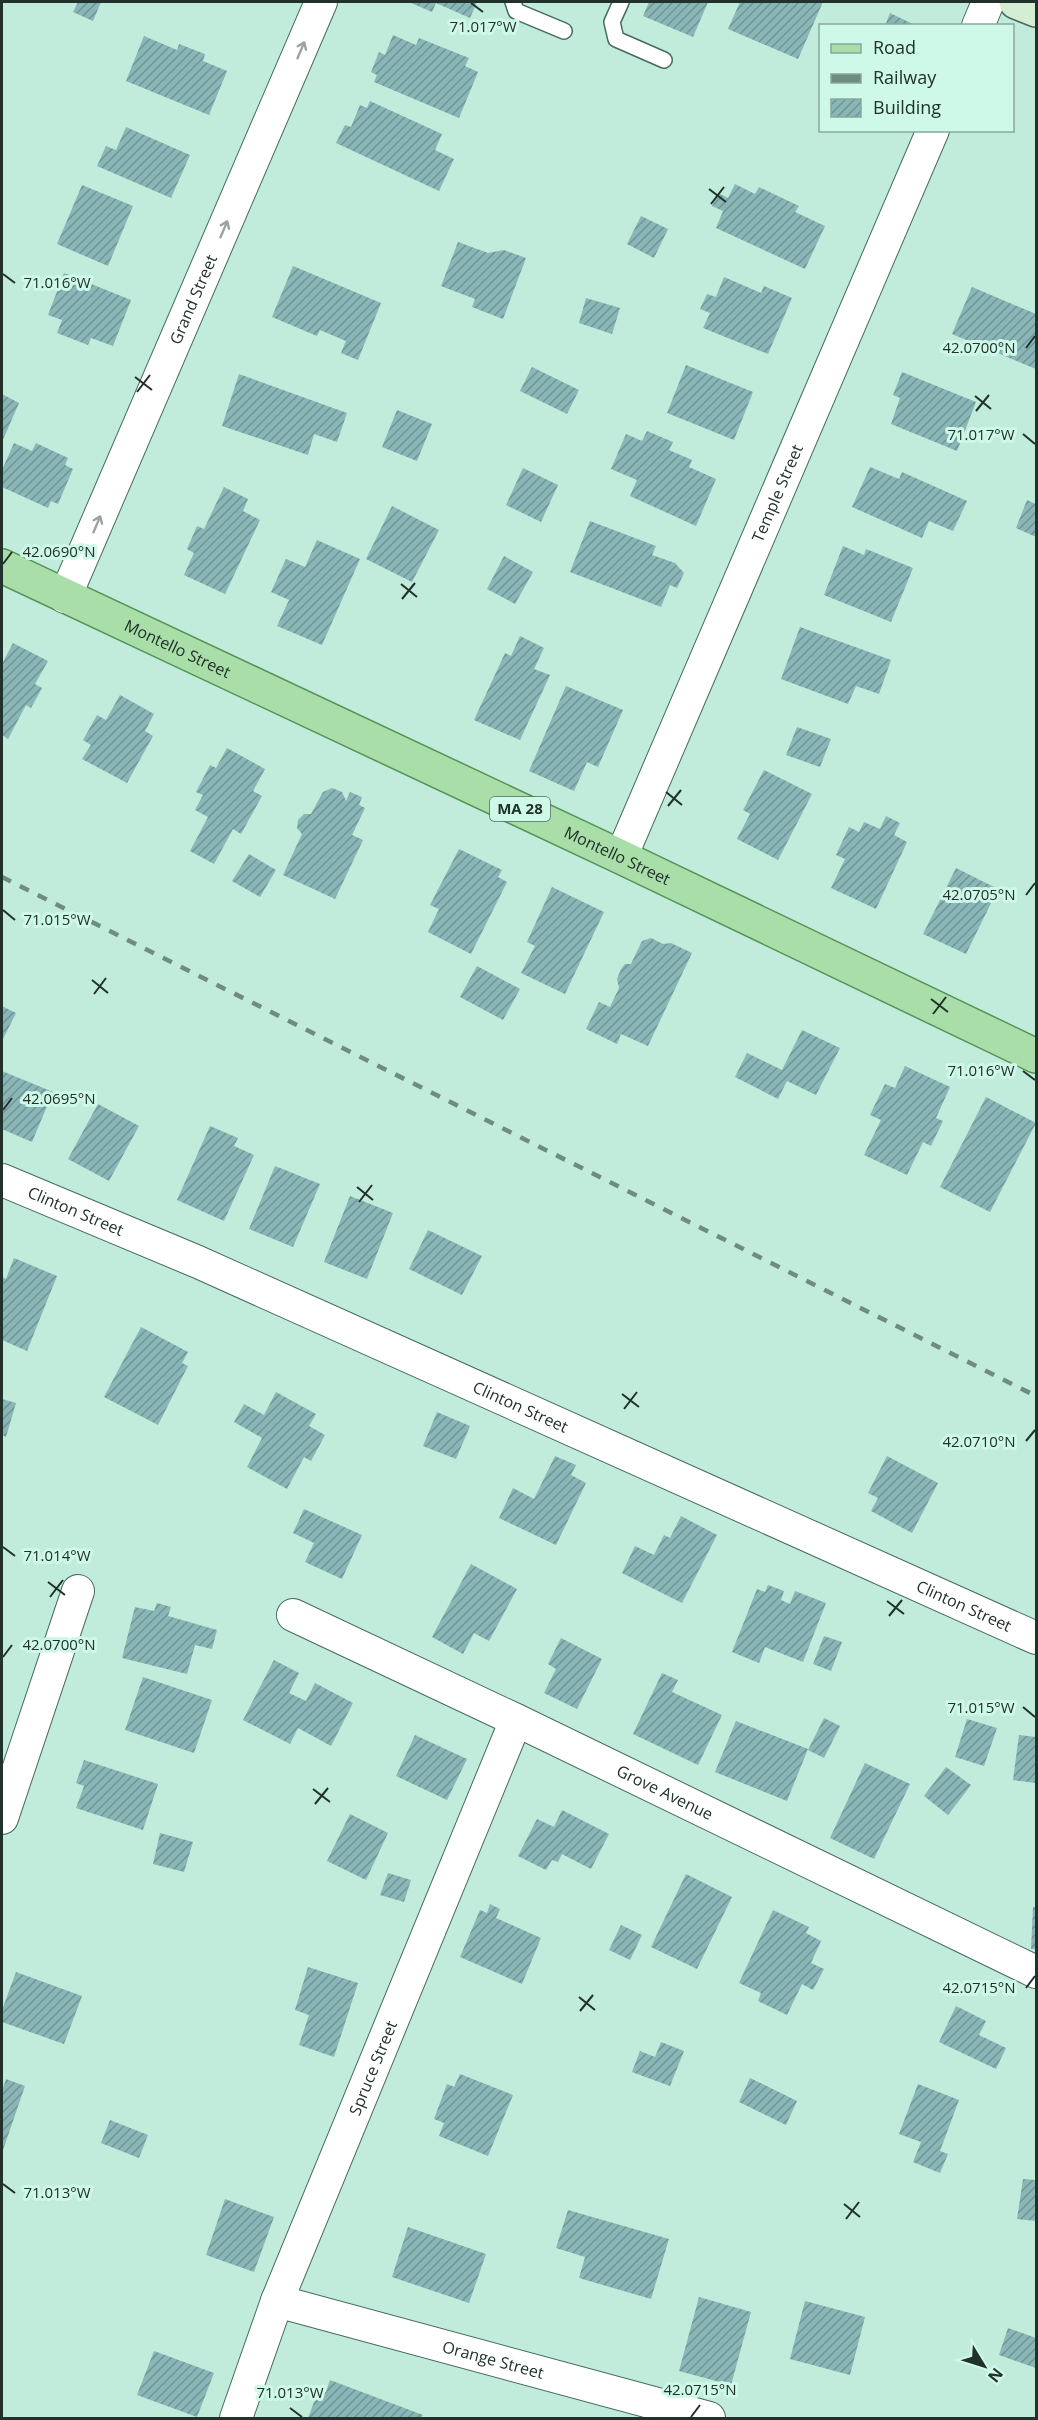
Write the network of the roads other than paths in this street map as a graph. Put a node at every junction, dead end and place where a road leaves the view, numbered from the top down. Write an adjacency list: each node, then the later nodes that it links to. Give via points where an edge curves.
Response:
1 (321, 2): 12 (street, Grand Street, one-way to 1)
2 (513, 2): 8 (lane, via 516,11)
3 (621, 2): 9 (lane, via 612,22 616,39)
4 (988, 2): 7 (street)
5 (1016, 2): 6 (main road)
6 (1036, 10)
7 (979, 24)
8 (564, 31)
9 (664, 60)
10 (932, 132): 13 (street, Temple Street)
11 (2, 566): 12 (main road, Montello Street / MA 28)
12 (65, 597): 13 (main road, Montello Street / MA 28)
13 (621, 857): 14 (main road, Montello Street / MA 28)
14 (1036, 1056)
15 (2, 1180): 18 (street, Clinton Street, via 209,1266)
16 (78, 1591): 20 (street)
17 (293, 1615): 19 (street, Grove Avenue)
18 (1036, 1638)
19 (516, 1719): 22 (street, Grove Avenue); 23 (street, Spruce Street)
20 (12, 1750): 21 (street)
21 (2, 1818)
22 (1036, 1972)
23 (277, 2301): 24 (street, Spruce Street); 25 (street, Orange Street)
24 (236, 2418)
25 (709, 2418)

